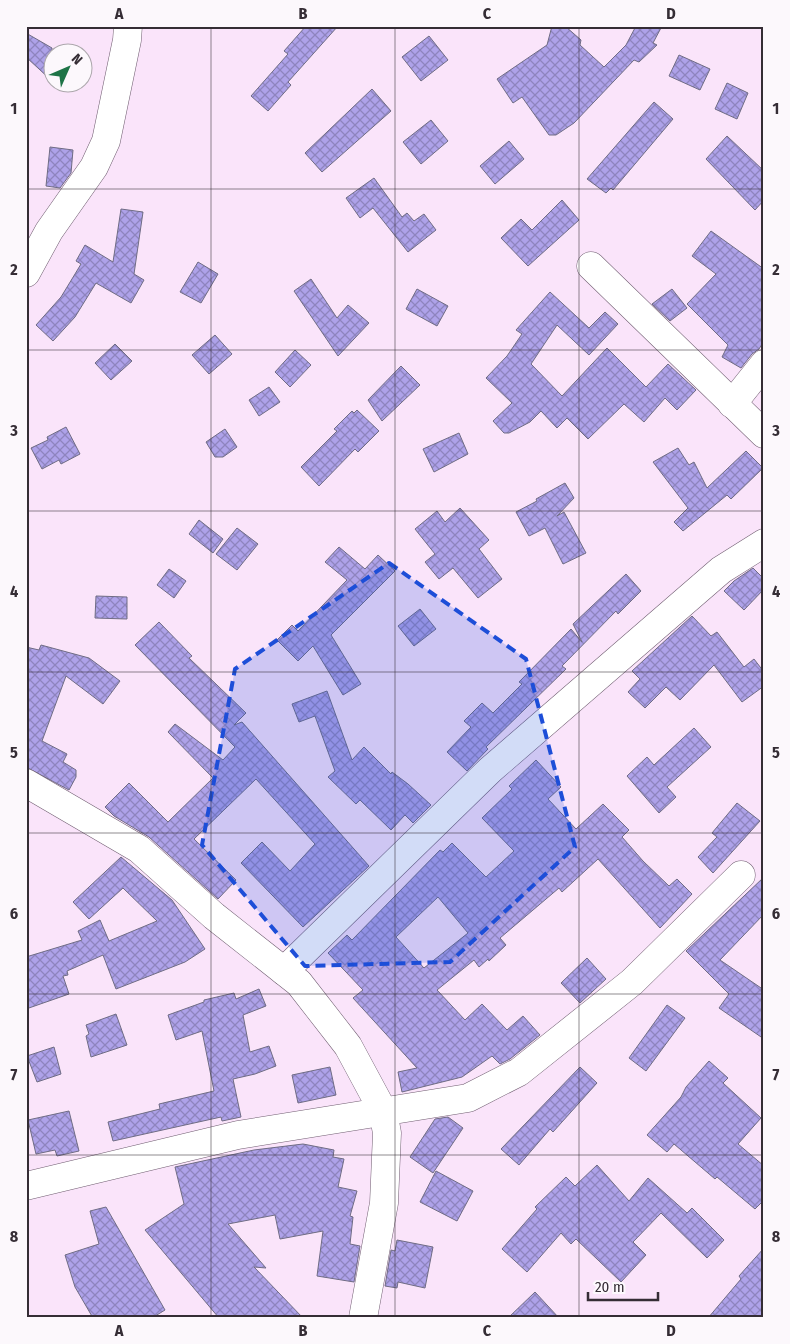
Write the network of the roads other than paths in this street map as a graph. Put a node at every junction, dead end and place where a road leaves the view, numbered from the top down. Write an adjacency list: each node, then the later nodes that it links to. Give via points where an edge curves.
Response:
1 (128, 26): 3 (street, via 106,140 94,167 49,231)
2 (591, 266): 5 (street)
3 (26, 273)
4 (764, 364): 5 (street)
5 (732, 404): 6 (street)
6 (764, 434)
7 (764, 543): 10 (street, via 721,570 497,764)
8 (26, 783): 10 (street, via 139,849 214,916)
9 (741, 875): 11 (street, via 632,982 519,1072 468,1098)
10 (284, 971): 11 (street, via 299,983 348,1046)
11 (383, 1111): 12 (street, via 238,1135); 13 (street, via 387,1133 384,1203)
12 (26, 1186)
13 (363, 1318)

